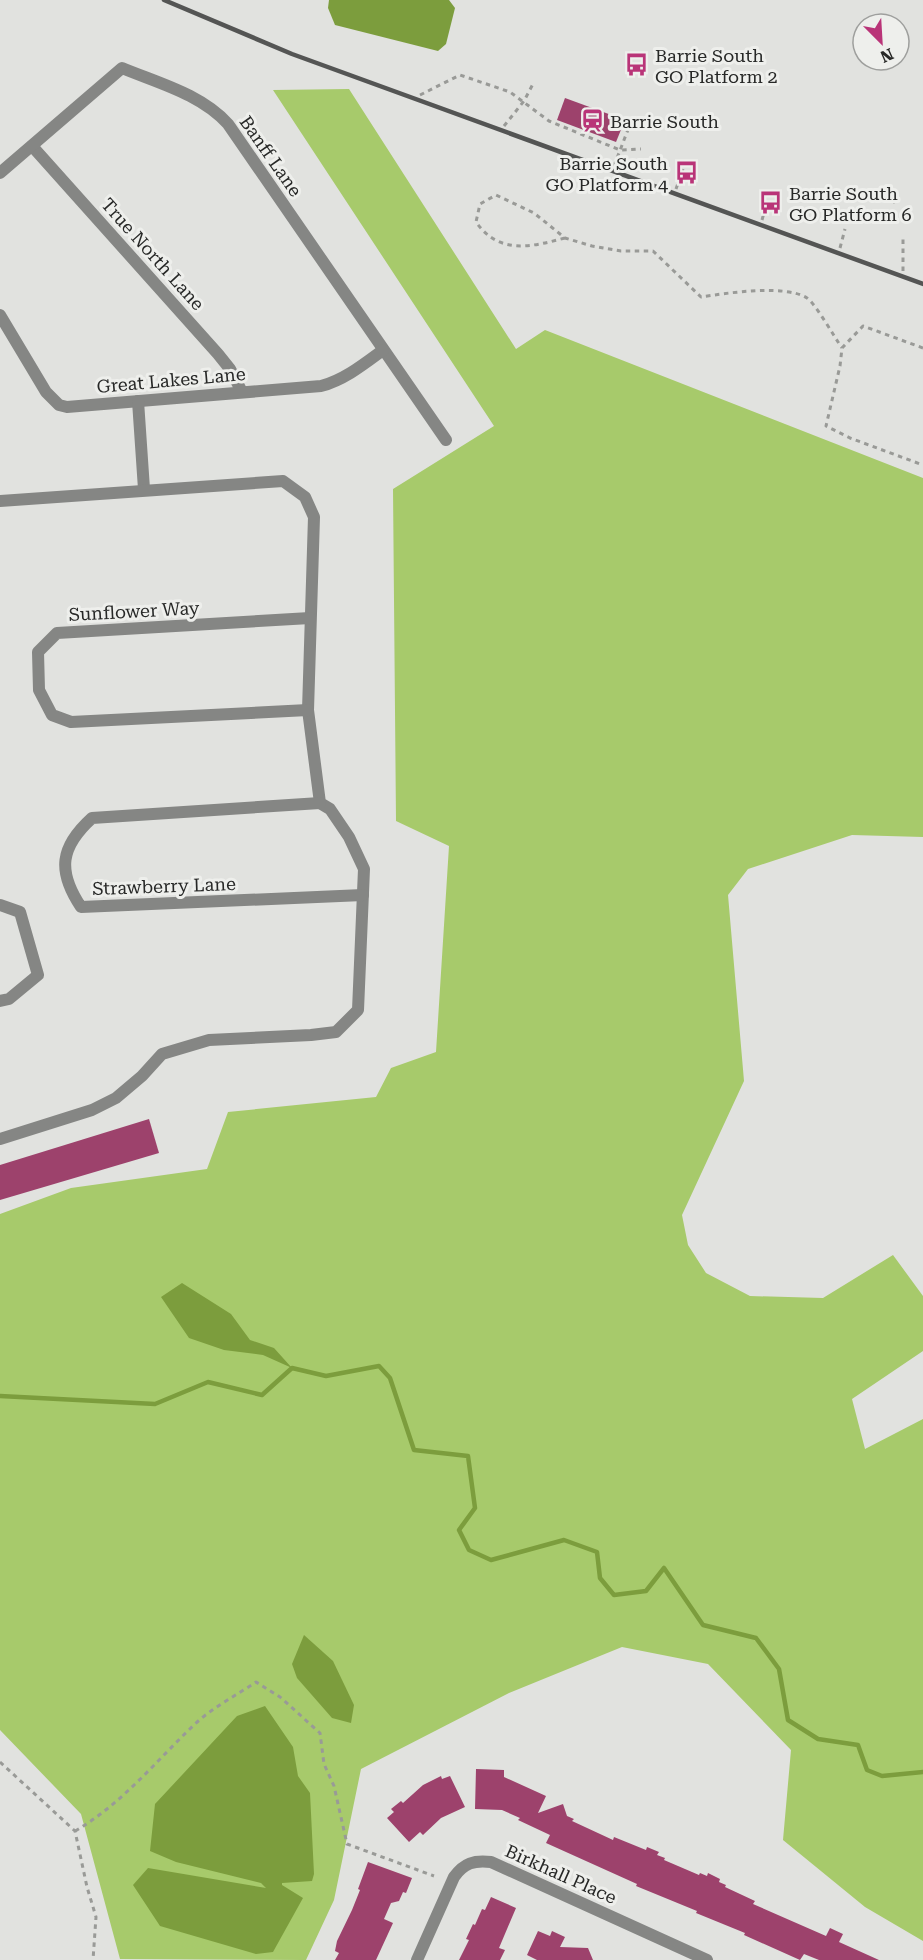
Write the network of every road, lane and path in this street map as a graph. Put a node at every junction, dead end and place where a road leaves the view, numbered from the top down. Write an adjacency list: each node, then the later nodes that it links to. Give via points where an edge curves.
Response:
1 (534, 82): 3 (path)
2 (420, 95): 3 (path, via 460,75 510,92)
3 (524, 101): 4 (path); 8 (path, via 549,121)
4 (504, 126)
5 (629, 127): 8 (path)
6 (32, 146): 11 (street, Banff Lane); 23 (street, Banff Lane, via 122,68 200,100 228,124); 24 (street, True North Lane, via 218,354)
7 (640, 149): 8 (path)
8 (621, 150): 9 (path)
9 (614, 166)
10 (683, 170): 12 (path)
11 (0, 173)
12 (676, 189)
13 (767, 202): 14 (path)
14 (762, 220)
15 (845, 229): 18 (path)
16 (903, 235): 19 (path)
17 (565, 238): 17 (path, via 534,213 496,195 480,204 476,222 485,235 508,245 533,246); 21 (path, via 621,251 652,251 701,297 786,291 809,299)
18 (840, 248)
19 (903, 271)
20 (0, 315): 25 (street, Great Lakes Lane, via 46,392 59,405)
21 (842, 348): 22 (path, via 863,326); 27 (path, via 826,426)
22 (923, 348)
23 (383, 350): 24 (street, Great Lakes Lane, via 333,383); 26 (street, Banff Lane)
24 (242, 392): 25 (street, Great Lakes Lane)
25 (138, 401): 28 (street)
26 (446, 440)
27 (923, 465)
28 (144, 489): 29 (street); 30 (street, via 283,481 305,497 314,517)
29 (0, 501)
30 (310, 618): 31 (street); 31 (street, Sunflower Way, via 57,633 38,652 39,690 52,715 71,722)
31 (308, 710): 32 (street)
32 (320, 803): 33 (street, via 330,809 349,837 364,869); 33 (street, Strawberry Lane, via 92,818 78,831 65,855 69,888 81,907)
33 (363, 895): 36 (street, via 358,1010 336,1032 209,1040 162,1054 116,1098 92,1110)
34 (0, 905): 35 (street, via 20,912 38,975 9,999)
35 (0, 1001)
36 (0, 1139)
37 (0, 1762): 38 (path)
38 (75, 1832): 39 (path, via 96,1819 198,1722 256,1682 280,1697 320,1733 324,1764 334,1786 347,1844); 40 (path, via 96,1917)
39 (434, 1876)
40 (93, 1960)
41 (417, 1960): 42 (street, Birkhall Place, via 454,1877 469,1862 479,1860)
42 (707, 1960)

